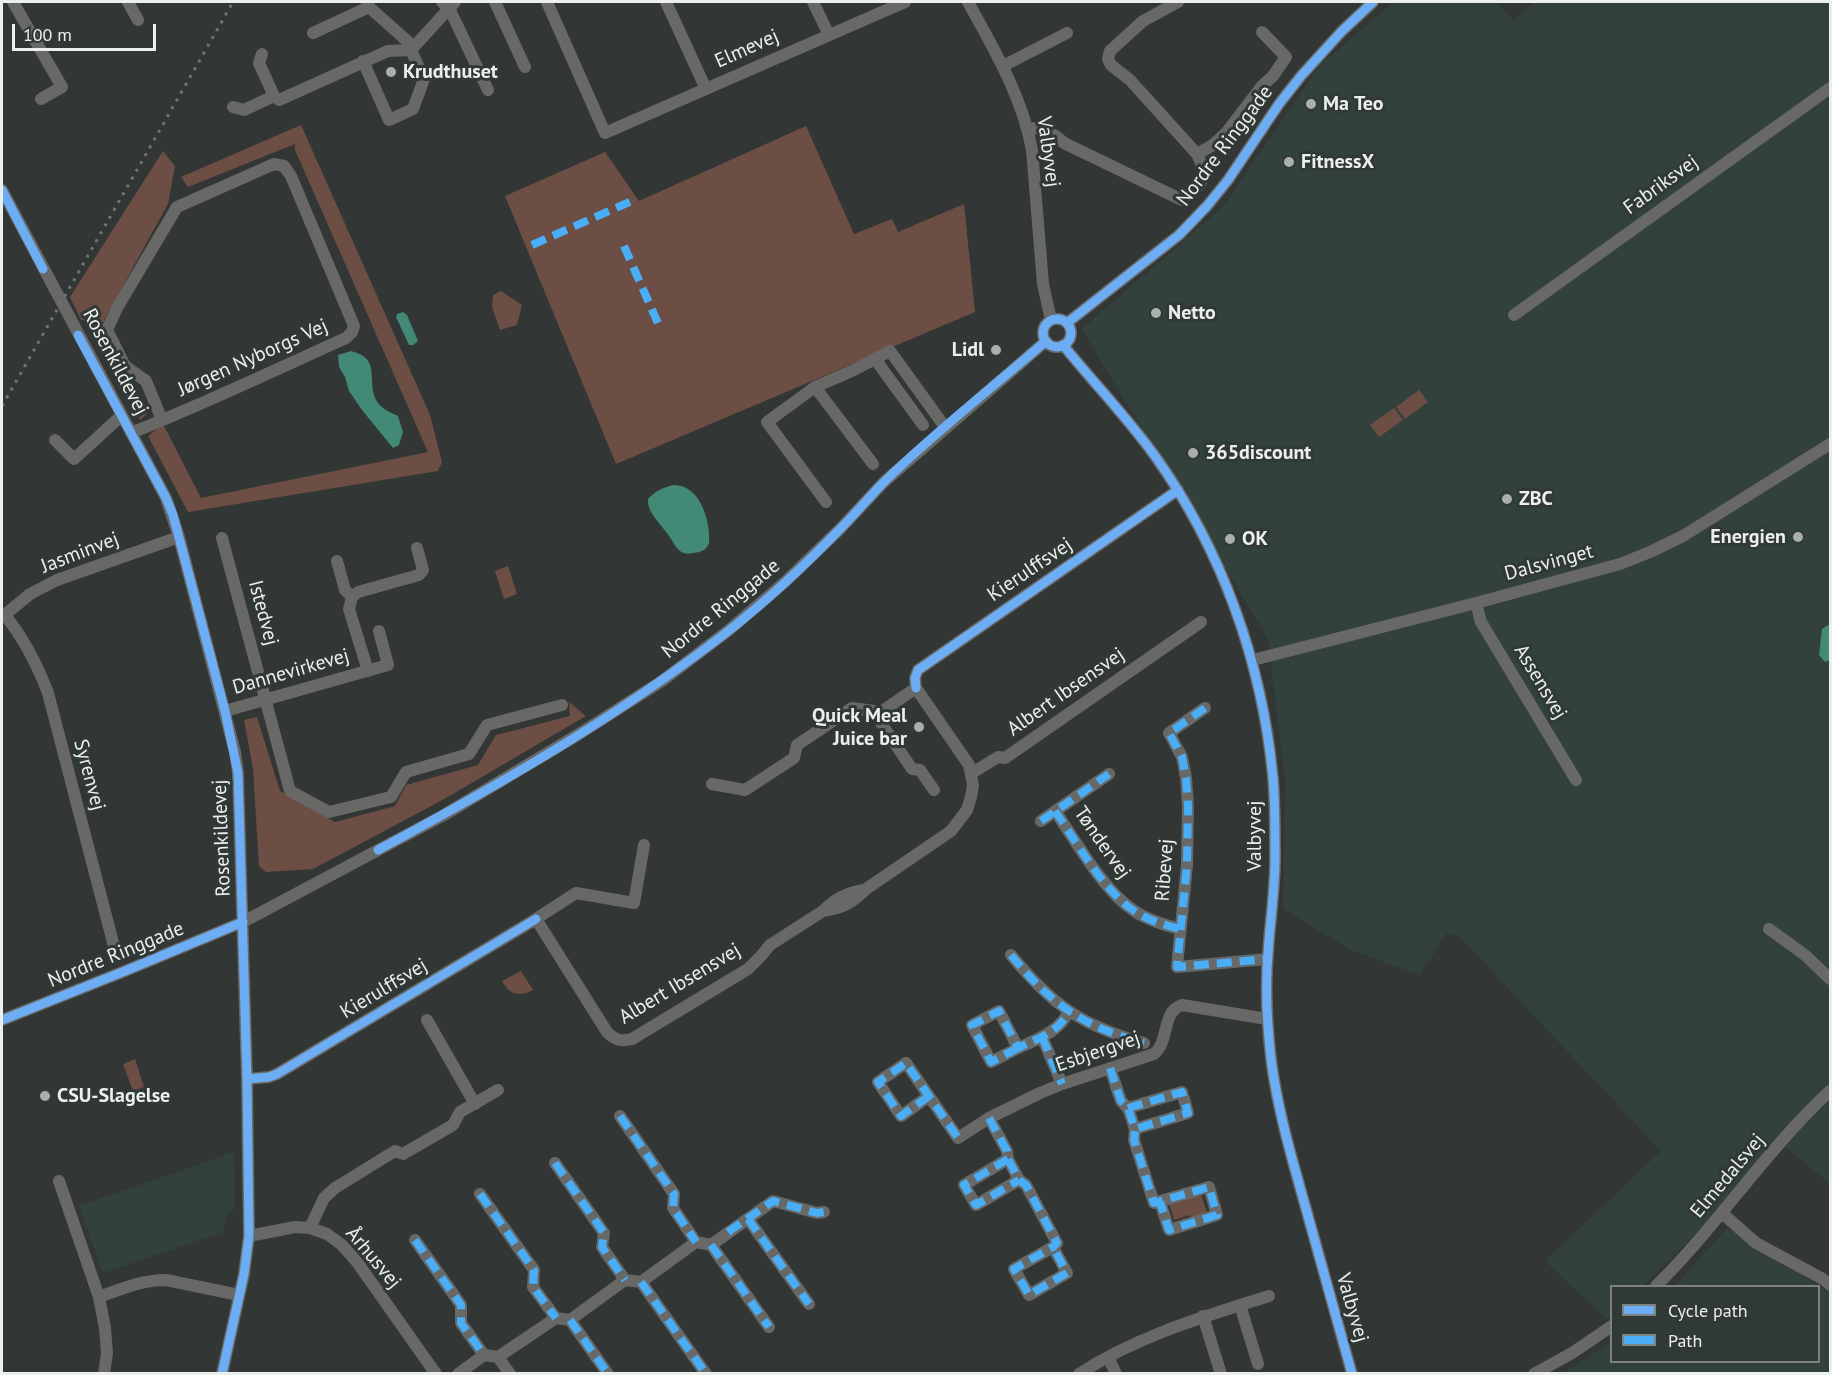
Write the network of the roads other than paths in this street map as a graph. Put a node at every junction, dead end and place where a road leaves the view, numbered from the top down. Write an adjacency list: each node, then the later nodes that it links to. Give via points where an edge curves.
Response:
1 (13, 2): 27 (street, via 62,87)
2 (128, 2): 13 (street)
3 (495, 2): 22 (street)
4 (547, 2): 24 (street, Elmevej, via 605,133)
5 (666, 2): 24 (street)
6 (813, 2): 17 (street)
7 (905, 2): 17 (street, Elmevej)
8 (968, 2): 21 (street, Valbyvej)
9 (1178, 2): 30 (street, via 1143,21 1110,51 1108,59)
10 (1374, 2): 34 (street, Nordre Ringgade, via 1301,76 1207,206 1179,235)
11 (368, 4): 15 (street); 18 (street)
12 (449, 4): 18 (street); 25 (street)
13 (138, 20)
14 (1262, 32): 30 (street, via 1286,57 1227,132)
15 (313, 33)
16 (1067, 33): 21 (street)
17 (829, 35): 24 (street, Elmevej)
18 (413, 48): 20 (street, via 388,51); 20 (street, via 424,79 412,109 388,120)
19 (262, 54): 26 (street, via 260,63)
20 (363, 62): 26 (street, via 279,99)
21 (1003, 66): 29 (street, Valbyvej)
22 (525, 67)
23 (1830, 87): 32 (street, Fabriksvej)
24 (706, 89)
25 (488, 90)
26 (274, 96): 28 (street, via 244,110)
27 (41, 99)
28 (233, 107)
29 (1028, 128): 30 (street, via 1052,132 1064,143 1182,200 1203,181 1203,166); 33 (street, Valbyvej, via 1042,284)
30 (1197, 154)
31 (2, 190): 39 (street, Rosenkildevej)
32 (1515, 315)
33 (1051, 320): 34 (street); 35 (street, via 1043,330)
34 (1067, 323): 36 (street, via 1071,331)
35 (1046, 341): 36 (street, via 1055,347); 42 (street, Nordre Ringgade)
36 (1063, 345): 47 (street, Valbyvej, via 1130,424)
37 (875, 359): 38 (street); 41 (street); 42 (street, via 890,351)
38 (815, 387): 46 (street); 48 (street, via 767,422)
39 (121, 416): 43 (street, Rosenkildevej); 44 (street, via 74,459)
40 (162, 420): 40 (street, Jørgen Nyborgs Vej, via 352,333 354,326 284,166 274,164 177,207 117,308 107,330 125,366 146,381); 43 (street, Jørgen Nyborgs Vej)
41 (923, 425)
42 (945, 428): 75 (street, Nordre Ringgade, via 884,482 786,581 662,681 444,815)
43 (131, 433): 49 (street, Rosenkildevej, via 166,498)
44 (55, 440)
45 (1830, 444): 54 (street, Dalsvinget, via 1683,536 1650,552 1586,574)
46 (873, 464)
47 (1178, 490): 58 (street, Valbyvej, via 1227,586); 60 (street, Kierulffsvej, via 918,670)
48 (826, 502)
49 (179, 537): 55 (street, Jasminvej, via 57,580); 64 (street, Rosenkildevej)
50 (222, 538): 61 (street, Istedvej)
51 (417, 548): 53 (street, via 423,570 418,575)
52 (337, 561): 53 (street, Dannevirkevej, via 345,590)
53 (352, 597): 59 (street, Dannevirkevej, via 349,609)
54 (1476, 603): 58 (street, Dalsvinget); 68 (street, Assensvej, via 1481,622)
55 (3, 615): 78 (street, Syrenvej, via 26,645 48,693)
56 (1201, 622): 66 (street, Albert Ibsensvej, via 1005,758 998,757)
57 (379, 631): 59 (street, Dannevirkevej, via 388,665)
58 (1252, 660): 80 (street, Valbyvej, via 1273,779 1275,857)
59 (368, 671): 61 (street, Dannevirkevej)
60 (916, 688): 65 (street); 66 (street)
61 (266, 699): 62 (street, Istedvej, via 290,791 330,812 391,797 406,772 469,754 487,725); 64 (street, Dannevirkevej)
62 (562, 705)
63 (1205, 708): 76 (street, Ribevej, via 1169,733 1182,757 1188,806)
64 (225, 711): 75 (street, Rosenkildevej, via 238,774)
65 (881, 712): 69 (street, via 852,708 797,745 794,758 745,790); 70 (street, via 881,723 912,769 920,770)
66 (972, 773): 74 (street, Albert Ibsensvej, via 968,810 951,831 866,889 848,893 770,945 748,969 632,1039 622,1041 607,1032)
67 (1109, 774): 71 (street, Tøndervej)
68 (1576, 780)
69 (712, 784)
70 (934, 790)
71 (1055, 811): 72 (street, Tøndervej); 76 (street, Tøndervej, via 1118,899 1154,922)
72 (1041, 821)
73 (644, 845): 74 (street, Kierulffsvej, via 634,903 576,893)
74 (536, 919): 90 (street, Kierulffsvej, via 277,1074)
75 (243, 922): 84 (street, Nordre Ringgade); 90 (street, Rosenkildevej)
76 (1180, 929): 80 (street, Ribevej, via 1177,967)
77 (1769, 929): 81 (street)
78 (116, 954)
79 (1011, 955): 82 (street, via 1031,979)
80 (1268, 958): 83 (street, Valbyvej)
81 (1830, 979)
82 (1069, 1012): 86 (street, via 1057,1029); 87 (street, via 1115,1035)
83 (1267, 1019): 89 (street, Esbjergvej, via 1182,1005 1171,1011 1157,1051); 133 (street, Valbyvej, via 1276,1095)
84 (2, 1020)
85 (427, 1020): 95 (street)
86 (1042, 1036): 88 (street); 91 (street)
87 (1144, 1043)
88 (1018, 1048)
89 (1110, 1068): 91 (street, Esbjergvej); 96 (street, via 1121,1101)
90 (247, 1079): 110 (street, Rosenkildevej)
91 (1062, 1084): 98 (street, Esbjergvej)
92 (498, 1090): 95 (street)
93 (1830, 1091): 107 (street, Elmedalsvej)
94 (929, 1096): 98 (street, Esbjergvej, via 958,1138)
95 (475, 1104): 109 (street, via 460,1112 453,1125 413,1149 403,1154 395,1151 335,1188 324,1198)
96 (1128, 1108): 99 (street); 99 (street, via 1182,1092 1188,1113)
97 (620, 1116): 112 (street, via 674,1194 673,1208)
98 (989, 1118): 100 (street)
99 (1136, 1129): 105 (street, via 1134,1140 1154,1203)
100 (1008, 1160): 102 (street); 102 (street, via 964,1185 976,1205)
101 (555, 1162): 115 (street, via 604,1233 602,1247)
102 (1019, 1180): 114 (street, via 1026,1185 1057,1243)
103 (59, 1181): 121 (street)
104 (480, 1194): 125 (street, via 534,1270 533,1287)
105 (1160, 1202): 105 (street, via 1209,1187 1217,1215 1169,1230)
106 (824, 1212): 108 (street, via 773,1201)
107 (1722, 1213): 117 (street, Elmedalsvej); 118 (street, via 1756,1243)
108 (748, 1219): 113 (street); 122 (street)
109 (310, 1228): 110 (street, Århusvej, via 280,1228); 136 (street, Århusvej, via 327,1234 357,1262)
110 (249, 1236): 119 (street, Rosenkildevej)
111 (416, 1240): 129 (street, via 461,1305 461,1323)
112 (696, 1242): 113 (street); 116 (street)
113 (711, 1245): 128 (street)
114 (1053, 1247)
115 (625, 1280): 116 (street); 126 (street)
116 (641, 1282): 140 (street)
117 (1658, 1285)
118 (1830, 1285)
119 (239, 1295): 121 (street, via 154,1280); 135 (street, Rosenkildevej)
120 (1269, 1296): 123 (street)
121 (99, 1297): 134 (street, via 107,1353)
122 (809, 1304)
123 (1240, 1305): 124 (street); 132 (street)
124 (1203, 1316): 131 (street); 143 (street)
125 (556, 1318): 126 (street); 130 (street)
126 (570, 1320): 139 (street)
127 (1610, 1327): 144 (street)
128 (769, 1328)
129 (484, 1355): 130 (street); 137 (street)
130 (498, 1356): 138 (street)
131 (1107, 1357): 141 (street); 142 (street)
132 (1258, 1364)
133 (1349, 1373)
134 (104, 1374)
135 (222, 1374)
136 (436, 1374)
137 (458, 1374)
138 (510, 1374)
139 (608, 1374)
140 (706, 1374)
141 (1079, 1374)
142 (1116, 1374)
143 (1221, 1374)
144 (1534, 1374)

